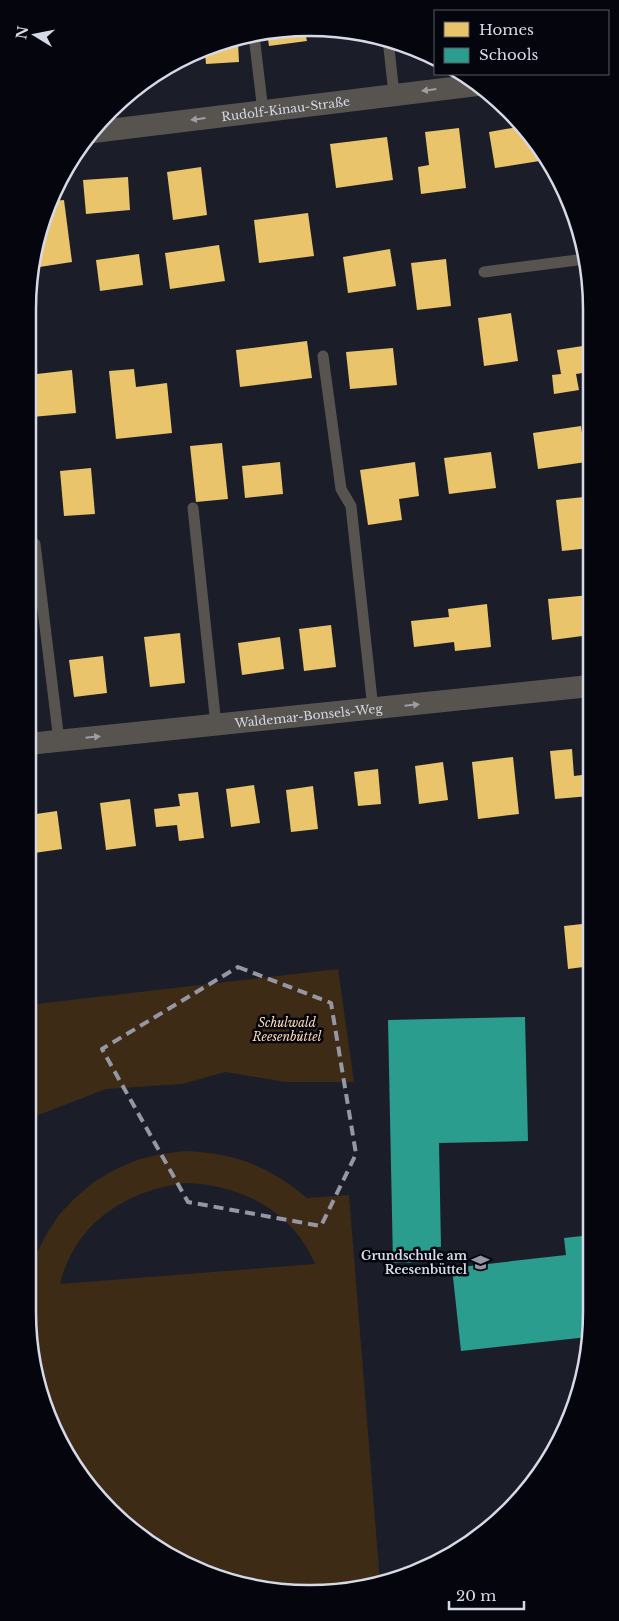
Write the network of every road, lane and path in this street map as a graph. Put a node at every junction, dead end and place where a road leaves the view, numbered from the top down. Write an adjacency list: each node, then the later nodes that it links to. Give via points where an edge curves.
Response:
1 (255, 42): 5 (lane)
2 (389, 49): 4 (lane)
3 (466, 85): 4 (street, Rudolf-Kinau-Straße, one-way to 4)
4 (394, 94): 5 (street, Rudolf-Kinau-Straße)
5 (263, 111): 6 (street, Rudolf-Kinau-Straße, one-way to 6)
6 (103, 131)
7 (578, 260): 8 (lane)
8 (484, 272)
9 (323, 356): 13 (lane, via 341,489 351,506)
10 (193, 508): 14 (lane)
11 (36, 552): 15 (lane)
12 (583, 687): 13 (street, Waldemar-Bonsels-Weg, one-way to 12)
13 (374, 709): 14 (street, Waldemar-Bonsels-Weg)
14 (216, 725): 15 (street, Waldemar-Bonsels-Weg, one-way to 14)
15 (59, 741): 16 (street, Waldemar-Bonsels-Weg)
16 (36, 743)

